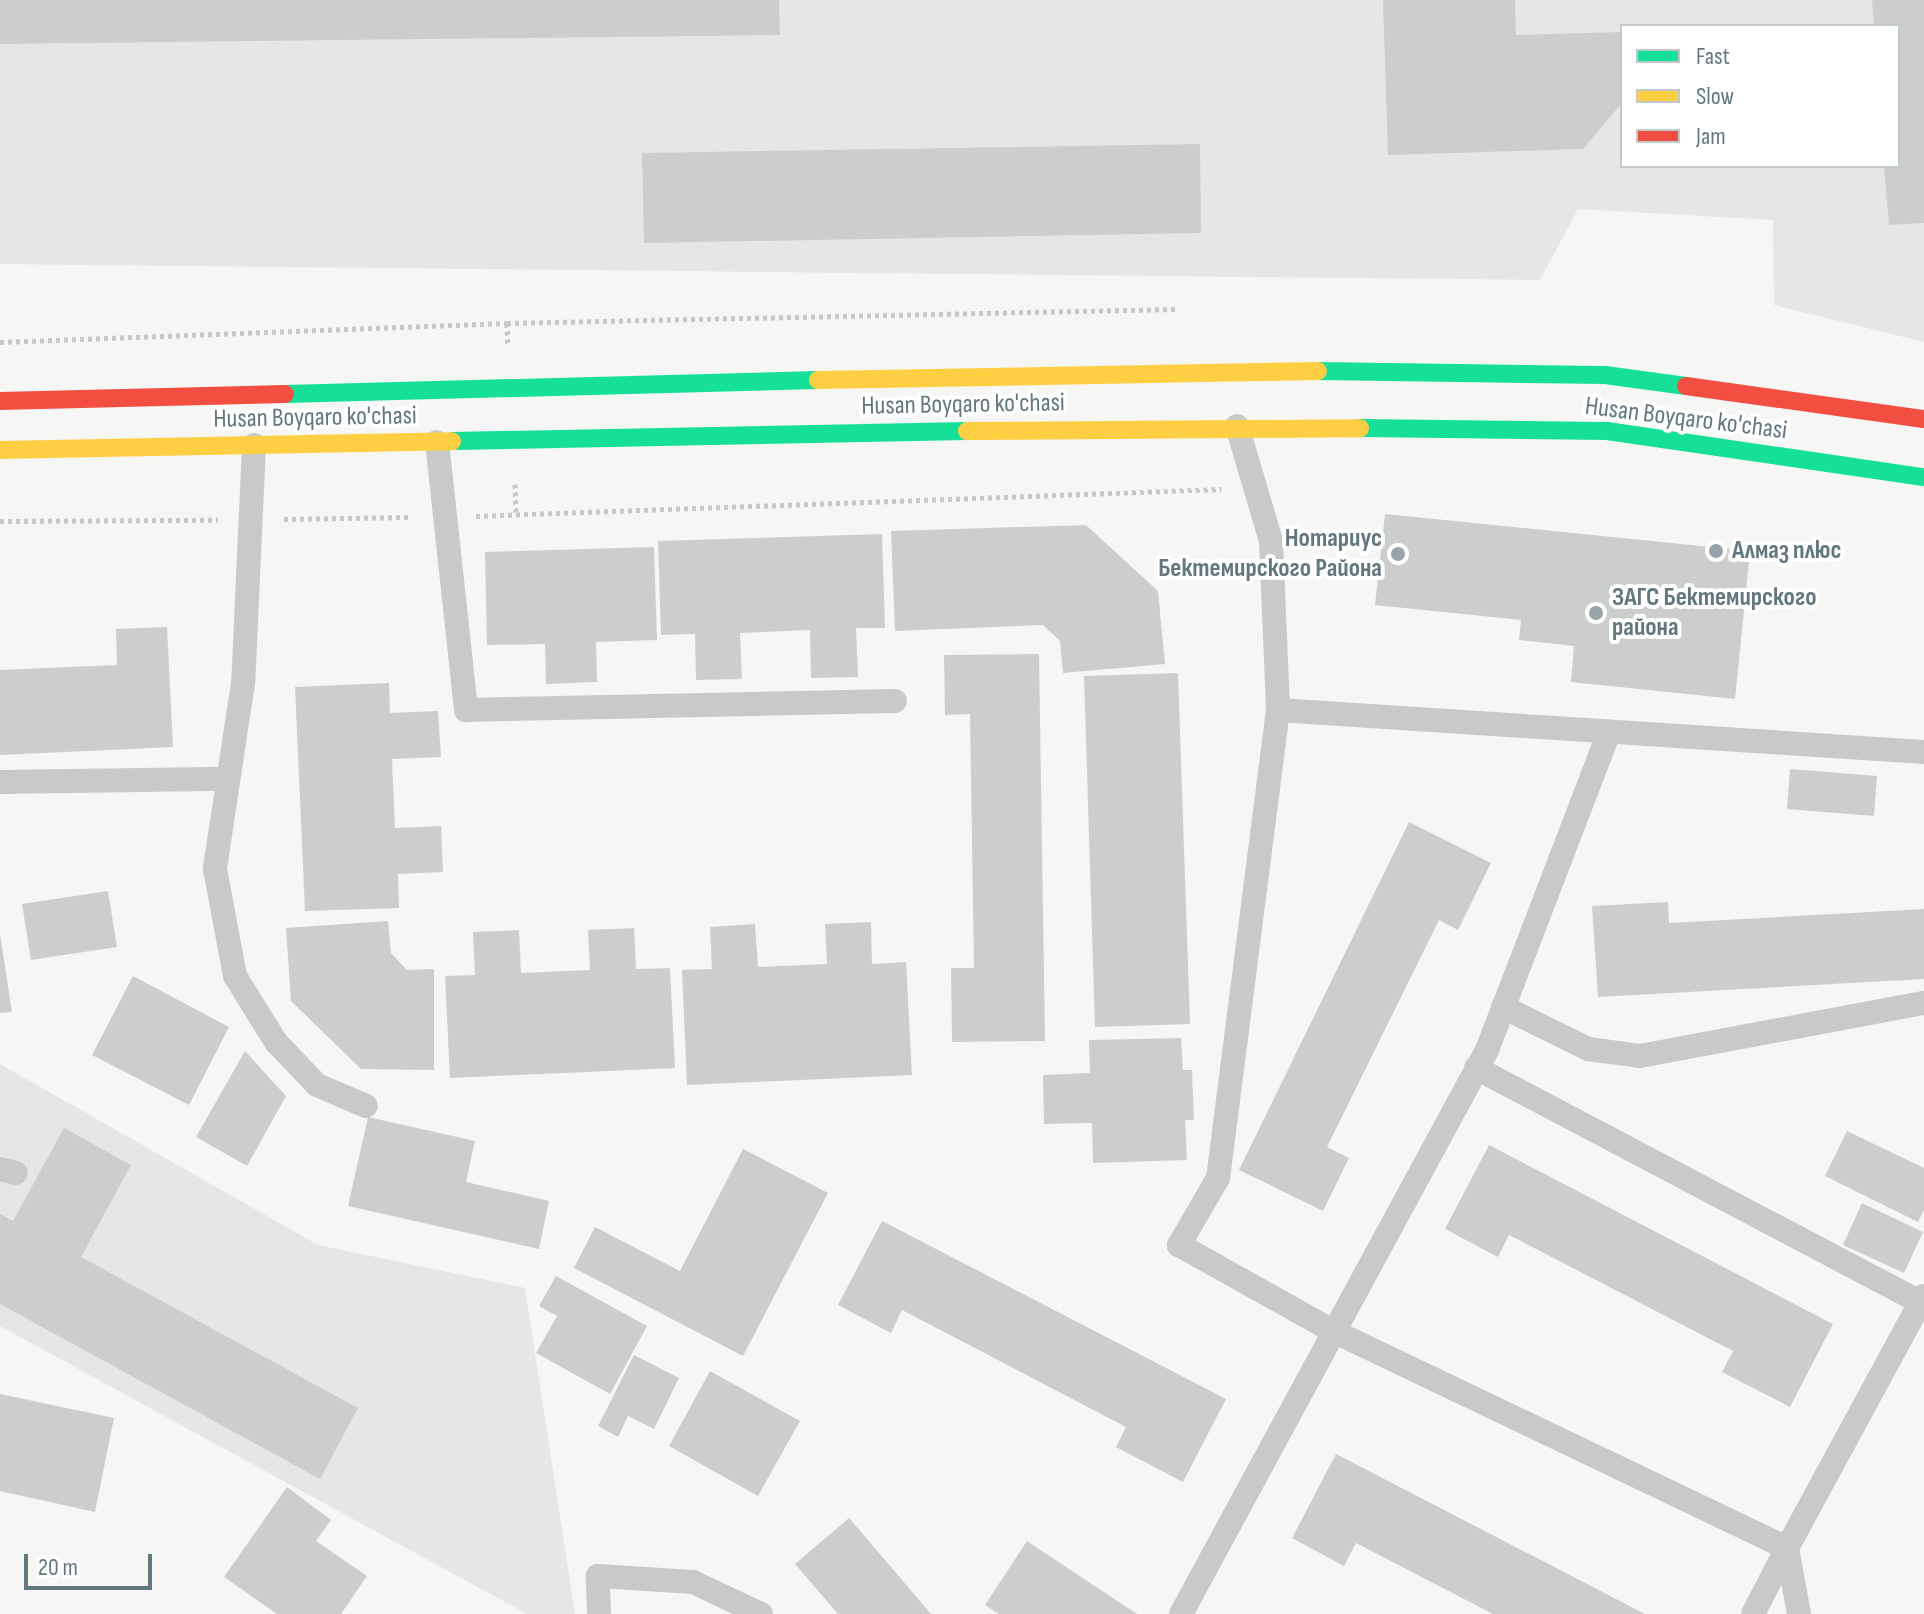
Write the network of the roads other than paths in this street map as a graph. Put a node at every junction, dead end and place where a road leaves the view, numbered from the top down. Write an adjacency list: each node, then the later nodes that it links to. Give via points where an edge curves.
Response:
1 (1235, 370): 2 (main road, Husan Boyqaro ko'chasi); 3 (main road); 4 (main road, Husan Boyqaro ko'chasi, via 1605,375)
2 (0, 401)
3 (1236, 412): 5 (main road, Husan Boyqaro ko'chasi); 8 (main road, Husan Boyqaro ko'chasi, via 1607,431); 10 (lane, via 1271,541)
4 (1924, 419)
5 (437, 442): 6 (main road, Husan Boyqaro ko'chasi); 9 (lane, via 466,710)
6 (254, 445): 7 (main road, Husan Boyqaro ko'chasi); 13 (lane, via 243,683)
7 (0, 450)
8 (1924, 477)
9 (895, 701)
10 (1278, 710): 11 (lane); 20 (lane, via 1218,1178 1179,1245)
11 (1609, 732): 12 (lane); 16 (lane)
12 (1924, 752)
13 (228, 779): 14 (lane); 18 (lane, via 215,869 235,976 276,1042 317,1085)
14 (0, 782)
15 (1924, 1003): 16 (lane, via 1640,1056 1588,1049)
16 (1503, 1007): 17 (lane)
17 (1476, 1068): 19 (lane); 20 (lane)
18 (366, 1106)
19 (1922, 1299): 21 (lane)
20 (1333, 1331): 21 (lane); 24 (lane)
21 (1787, 1548): 25 (lane); 26 (lane)
22 (599, 1614): 23 (lane, via 598,1576 693,1582)
23 (761, 1614)
24 (1181, 1614)
25 (1753, 1614)
26 (1799, 1614)

